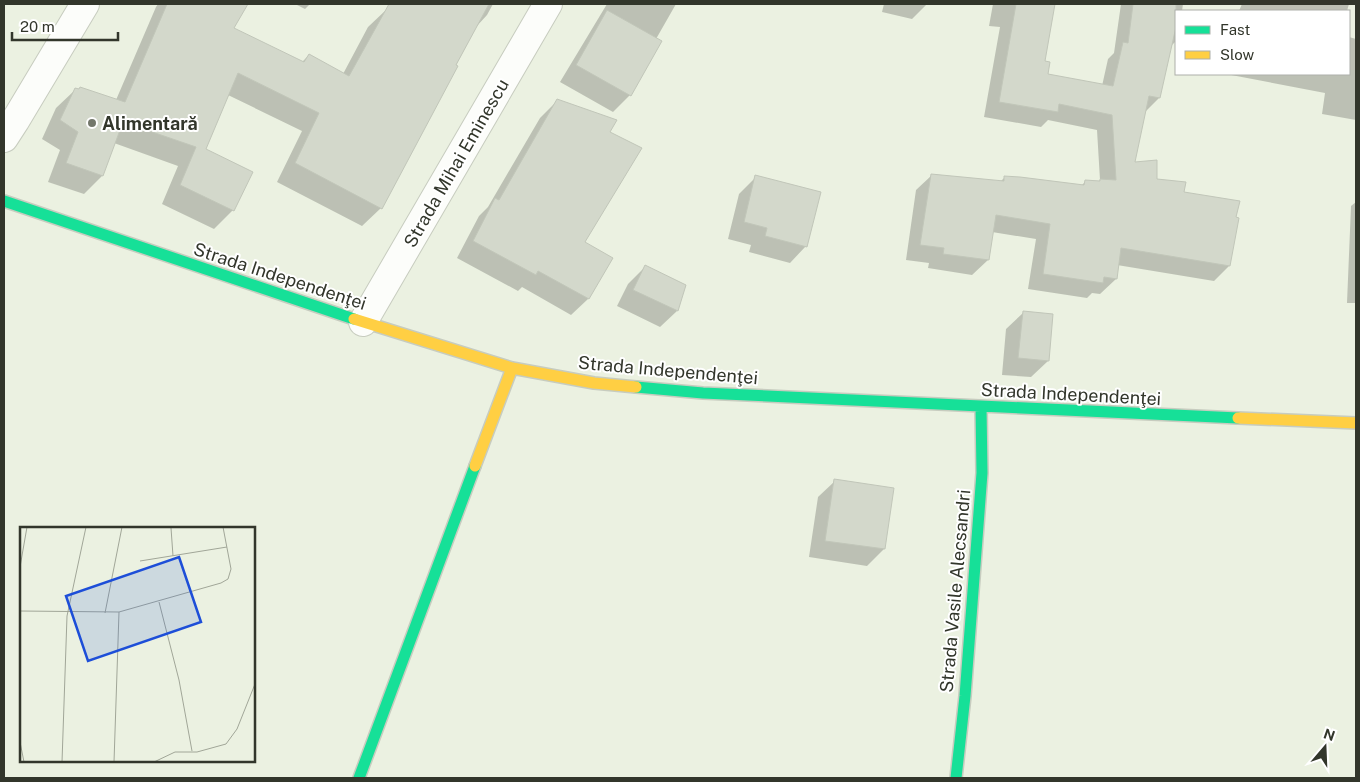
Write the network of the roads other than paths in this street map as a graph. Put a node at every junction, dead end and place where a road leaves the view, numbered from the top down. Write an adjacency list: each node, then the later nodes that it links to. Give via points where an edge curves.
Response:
1 (85, 4): 3 (street)
2 (548, 4): 5 (street, Strada Mihai Eminescu)
3 (4, 138)
4 (4, 201): 5 (street, Strada Independenţei)
5 (363, 322): 6 (street, Strada Independenţei)
6 (512, 368): 7 (street, Strada Independenţei, via 594,383 703,393); 9 (street)
7 (982, 407): 8 (street, Strada Independenţei); 10 (street, Strada Vasile Alecsandri, via 982,473)
8 (1356, 423)
9 (359, 778)
10 (956, 778)

